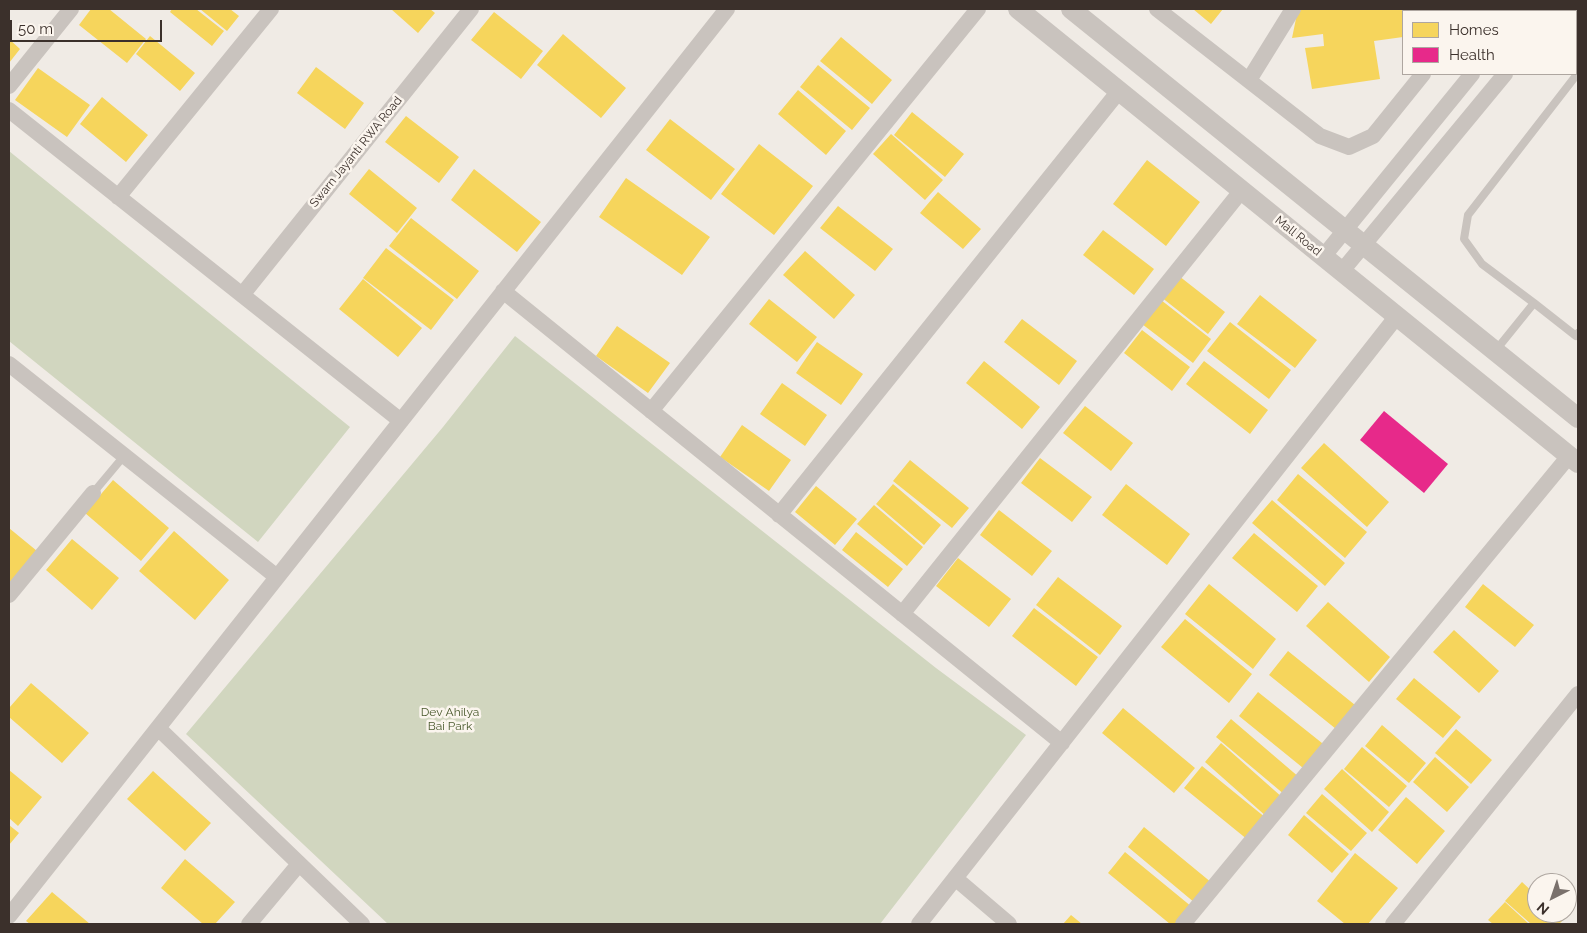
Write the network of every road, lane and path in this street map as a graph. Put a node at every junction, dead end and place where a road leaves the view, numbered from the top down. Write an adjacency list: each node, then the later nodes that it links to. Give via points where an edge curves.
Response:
1 (71, 9): 15 (street)
2 (271, 9): 19 (street)
3 (471, 9): 25 (street, Swarn Jayanti RWA Road)
4 (727, 9): 24 (street)
5 (978, 9): 31 (street)
6 (1018, 9): 16 (street, Mall Road)
7 (1071, 9): 20 (street)
8 (1157, 9): 14 (street)
9 (1293, 9): 14 (street)
10 (1422, 75): 14 (street, via 1373,136 1349,147 1320,136)
11 (1471, 75): 20 (street)
12 (1504, 75): 21 (street)
13 (1576, 75): 26 (lane, via 1468,215 1464,239 1482,264)
14 (1248, 80)
15 (9, 86)
16 (1119, 91): 18 (street, Mall Road); 37 (street)
17 (9, 110): 19 (street)
18 (1242, 190): 22 (street, Mall Road); 40 (street)
19 (118, 196): 25 (street)
20 (1344, 231): 21 (street); 22 (street)
21 (1363, 246): 23 (street); 29 (street)
22 (1323, 257): 23 (street, Mall Road)
23 (1342, 271): 27 (street, Mall Road)
24 (503, 291): 31 (street); 33 (street)
25 (242, 295): 33 (street)
26 (1534, 304): 28 (lane); 29 (lane)
27 (1397, 316): 35 (street, Mall Road); 43 (street)
28 (1577, 336)
29 (1496, 350): 32 (street)
30 (9, 364): 34 (street)
31 (651, 411): 37 (street)
32 (1578, 418)
33 (401, 421): 38 (street)
34 (124, 456): 36 (lane); 38 (street)
35 (1574, 460): 51 (street)
36 (93, 493): 39 (street)
37 (779, 515): 40 (street)
38 (277, 577): 42 (street)
39 (9, 596)
40 (902, 614): 43 (street)
41 (1578, 694): 52 (street)
42 (158, 728): 44 (street); 46 (street)
43 (1062, 743): 45 (street)
44 (299, 864): 47 (street); 48 (street)
45 (955, 878): 49 (street); 50 (street)
46 (9, 916)
47 (249, 924)
48 (362, 924)
49 (919, 924)
50 (1009, 924)
51 (1183, 924)
52 (1393, 924)

